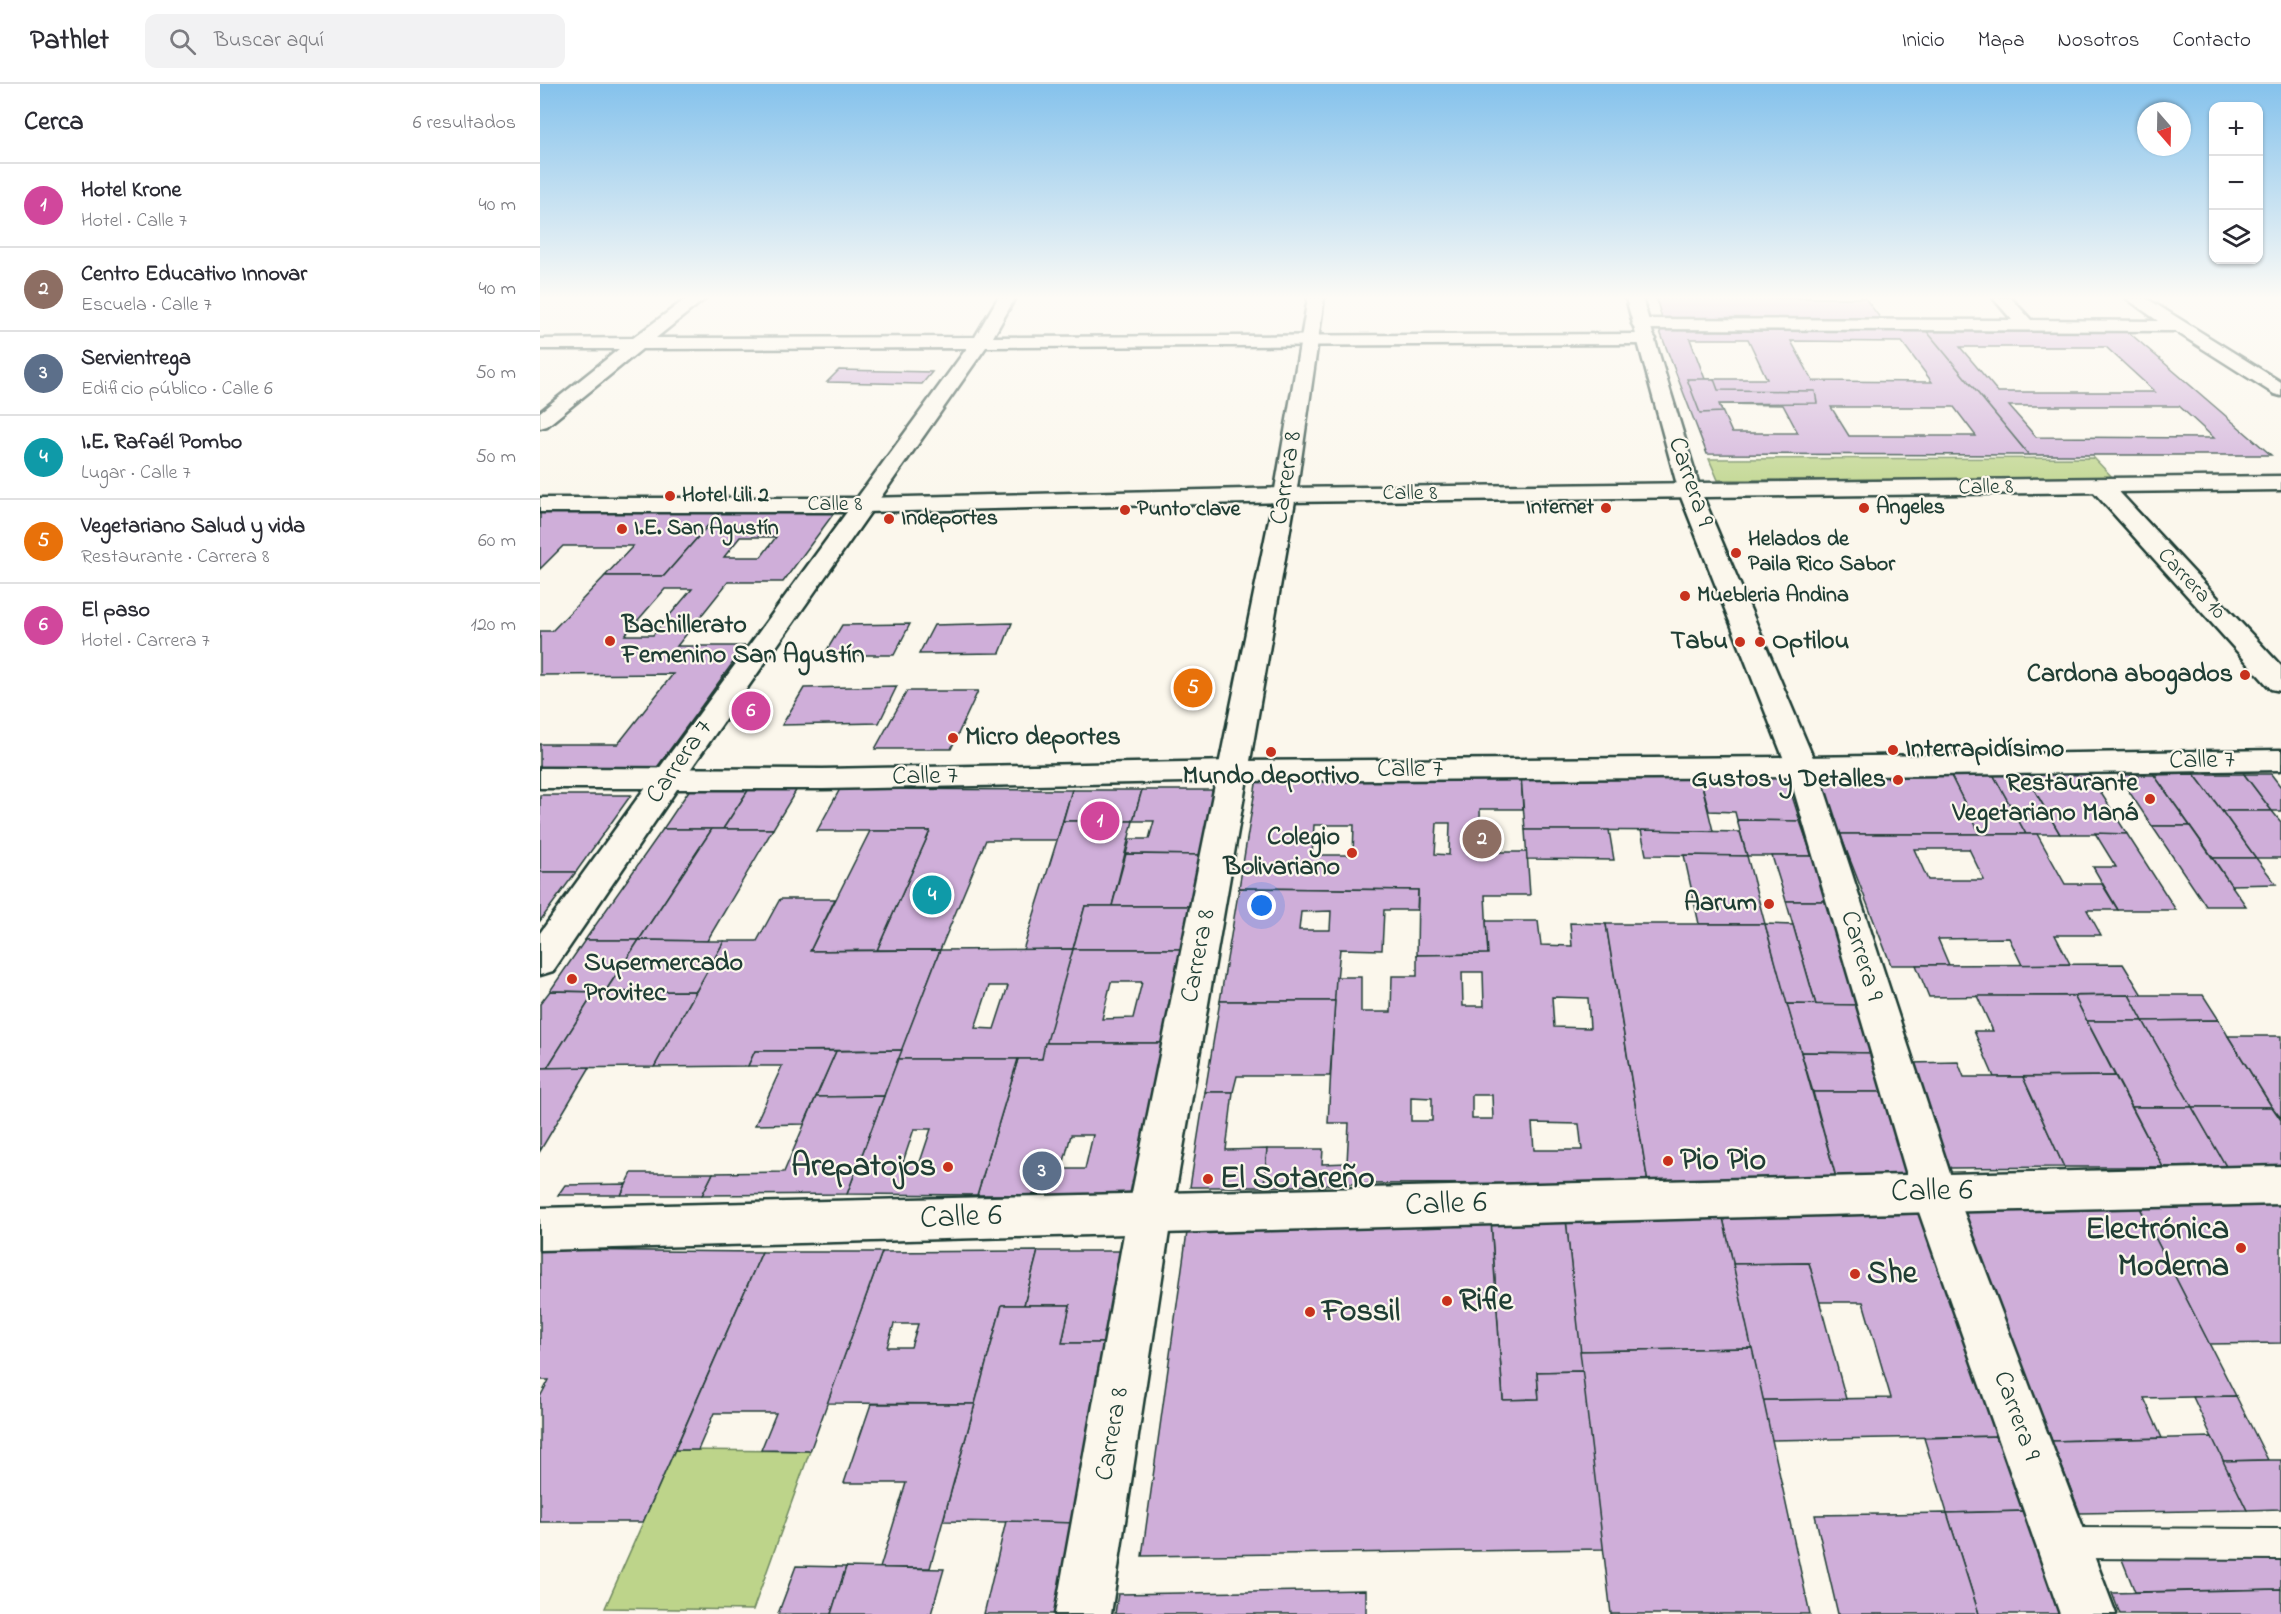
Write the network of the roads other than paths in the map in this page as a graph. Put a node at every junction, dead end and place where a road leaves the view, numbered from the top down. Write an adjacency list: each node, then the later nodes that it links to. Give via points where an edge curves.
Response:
1 (605, 369): 7 (street)
2 (961, 369): 13 (street, Carrera 7)
3 (1304, 369): 11 (street, Carrera 8)
4 (1655, 369): 10 (street, Carrera 9)
5 (2248, 369): 6 (street)
6 (2281, 390)
7 (540, 422)
8 (2281, 483): 9 (street, Calle 8)
9 (2101, 486): 10 (street, Calle 8); 14 (street, Carrera 10)
10 (1690, 492): 11 (street, Calle 8); 16 (street, Carrera 9)
11 (1286, 495): 13 (street, Calle 8); 17 (street, Carrera 8)
12 (540, 505): 13 (street, Calle 8)
13 (864, 505): 18 (street, Carrera 7)
14 (2281, 683)
15 (2281, 760): 16 (street, Calle 7)
16 (1802, 767): 17 (street, Calle 7); 22 (street, Carrera 9)
17 (1234, 771): 18 (street, Calle 7, via 823,779); 23 (street, Carrera 8)
18 (669, 777): 19 (street, Calle 7); 20 (street, Carrera 7)
19 (540, 778)
20 (540, 961)
21 (2281, 1185): 22 (street, Calle 6)
22 (1934, 1192): 23 (street, Calle 6); 25 (street, Carrera 9)
23 (1150, 1212): 24 (street, Calle 6); 27 (street, Carrera 8)
24 (540, 1229)
25 (2063, 1543): 26 (lane); 28 (street, Carrera 9)
26 (2281, 1544)
27 (1083, 1614)
28 (2088, 1614)

